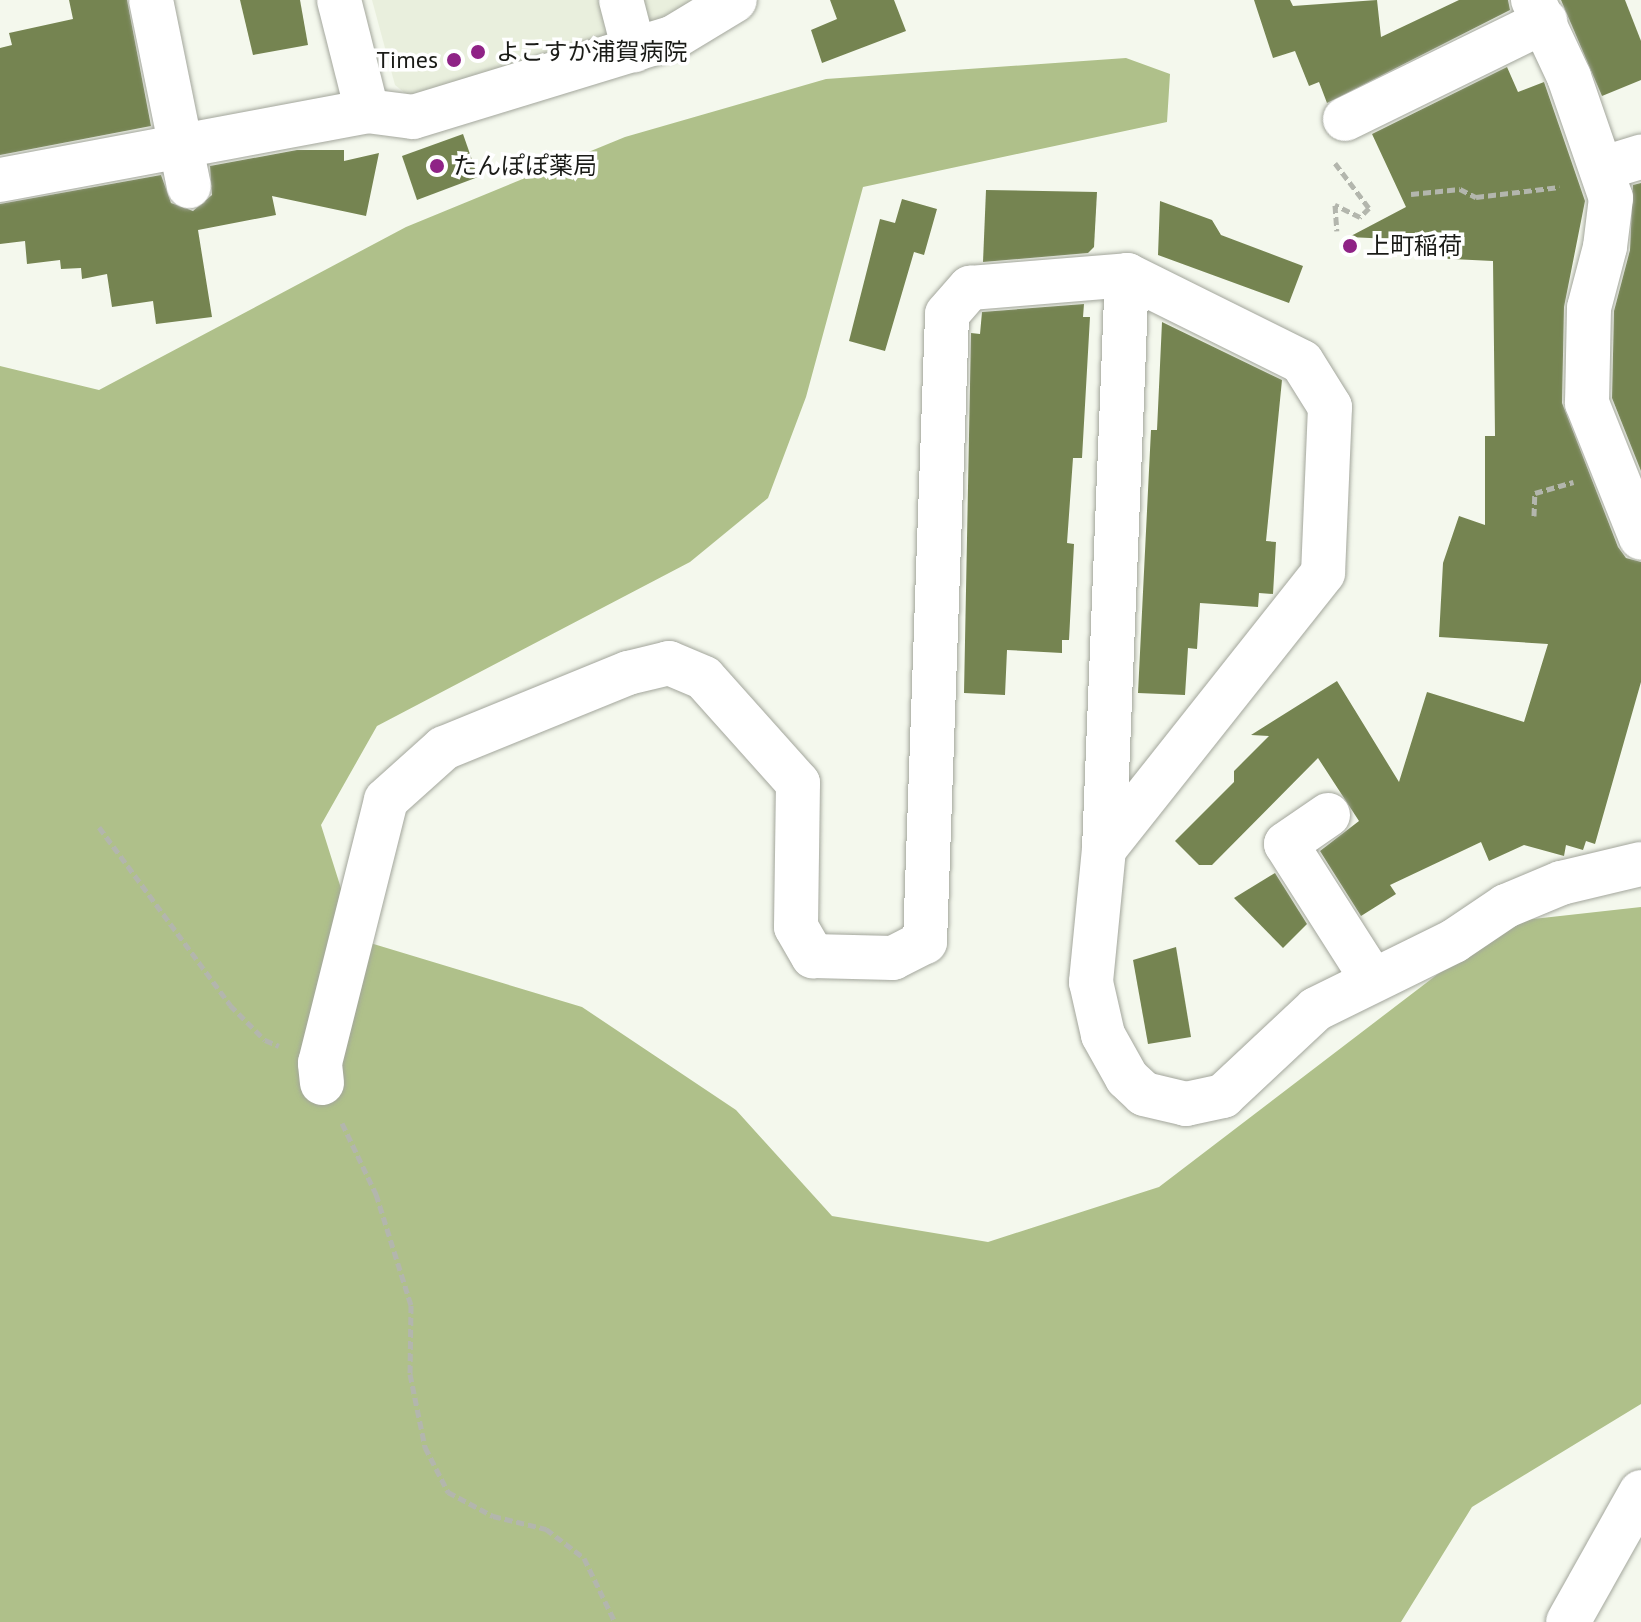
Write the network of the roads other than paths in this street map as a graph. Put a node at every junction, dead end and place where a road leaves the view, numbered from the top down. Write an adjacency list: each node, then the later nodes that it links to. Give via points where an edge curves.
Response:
1 (151, 0): 10 (street)
2 (339, 0): 7 (street)
3 (621, 0): 6 (street)
4 (735, 0): 6 (street, via 674,37)
5 (1539, 10): 8 (street); 9 (street)
6 (634, 50): 7 (street, via 413,117)
7 (367, 111): 10 (street)
8 (1345, 119)
9 (1622, 162): 13 (street, via 1584,358 1587,403)
10 (187, 166): 11 (street)
11 (0, 180)
12 (1127, 275): 16 (street); 16 (street, via 1302,362 1330,407 1323,573); 19 (street, via 970,288 947,314 925,942 893,958 813,956 796,927 798,783 704,678 669,663 628,673 444,748 386,800)
13 (1620, 462): 14 (street)
14 (1641, 538)
15 (1328, 815): 18 (street, via 1286,844)
16 (1104, 849): 18 (street, via 1091,982 1103,1035 1121,1068 1157,1101 1186,1104 1223,1096 1316,1009)
17 (1641, 864): 18 (street, via 1561,883 1506,906 1454,941)
18 (1372, 979)
19 (321, 1073)
20 (1641, 1492): 21 (street)
21 (1568, 1622)

